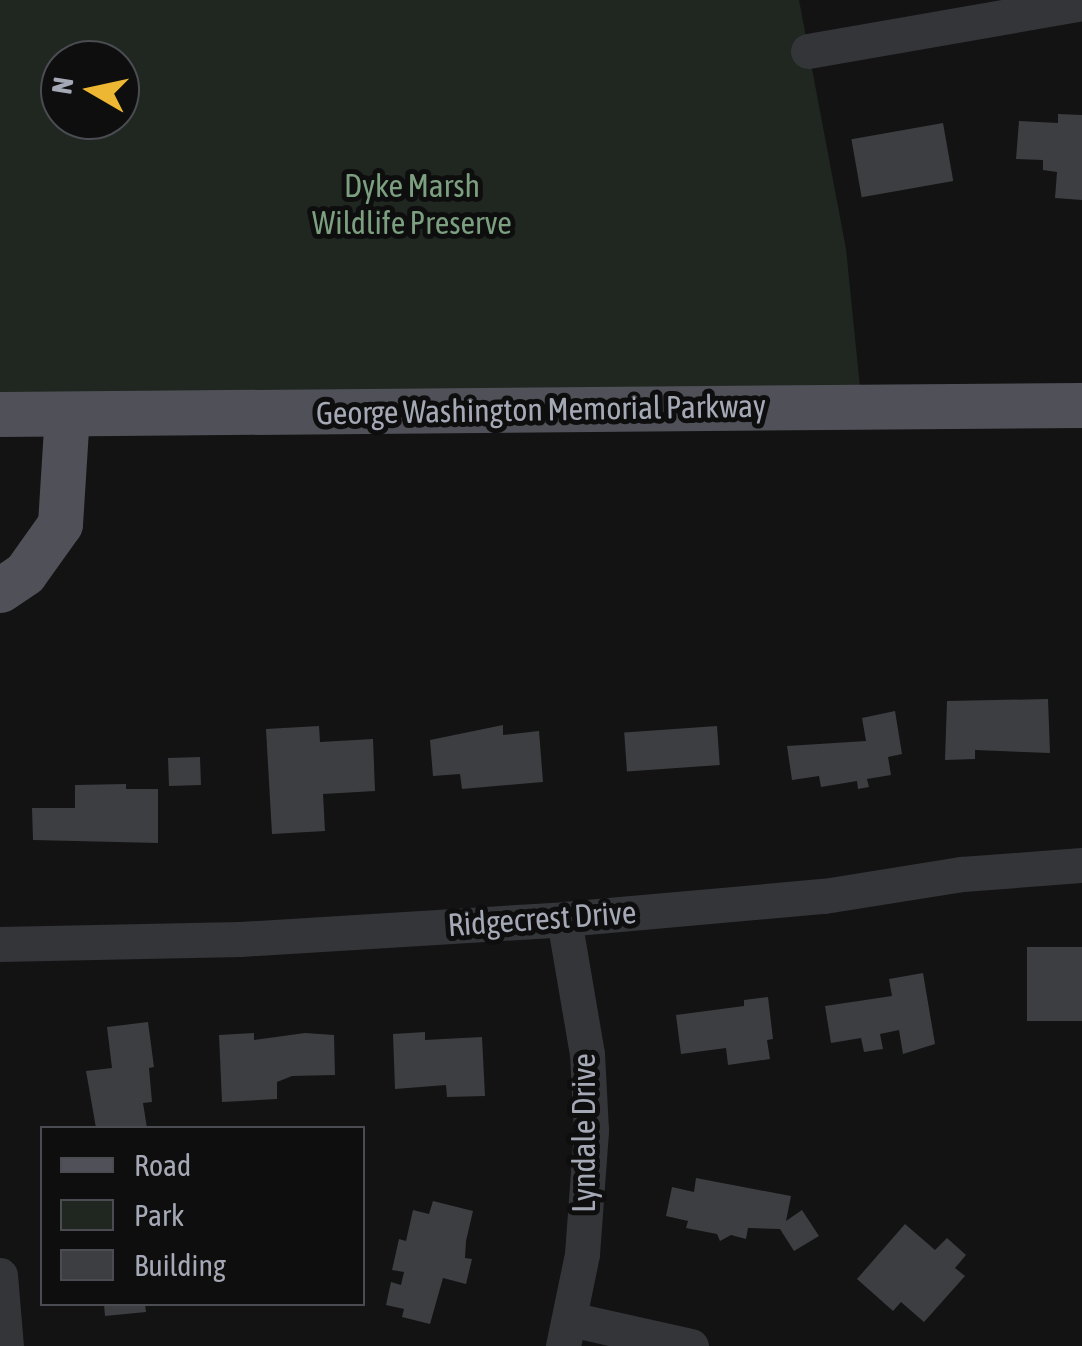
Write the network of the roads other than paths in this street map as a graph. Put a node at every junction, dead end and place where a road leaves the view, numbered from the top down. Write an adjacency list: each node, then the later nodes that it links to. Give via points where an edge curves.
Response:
1 (1082, 3): 2 (street)
2 (808, 51)
3 (1082, 404): 5 (main road, George Washington Memorial Parkway)
4 (0, 414): 5 (main road, George Washington Memorial Parkway)
5 (67, 414): 6 (main road, via 60,524 25,573)
6 (0, 590)
7 (1082, 865): 8 (street, Ridgecrest Drive)
8 (564, 919): 9 (street, Ridgecrest Drive, via 240,939); 11 (street, Lyndale Drive, via 591,1130 582,1254)
9 (0, 944)
10 (0, 1275): 12 (street)
11 (566, 1332): 13 (street)
12 (6, 1346)
13 (691, 1346)

